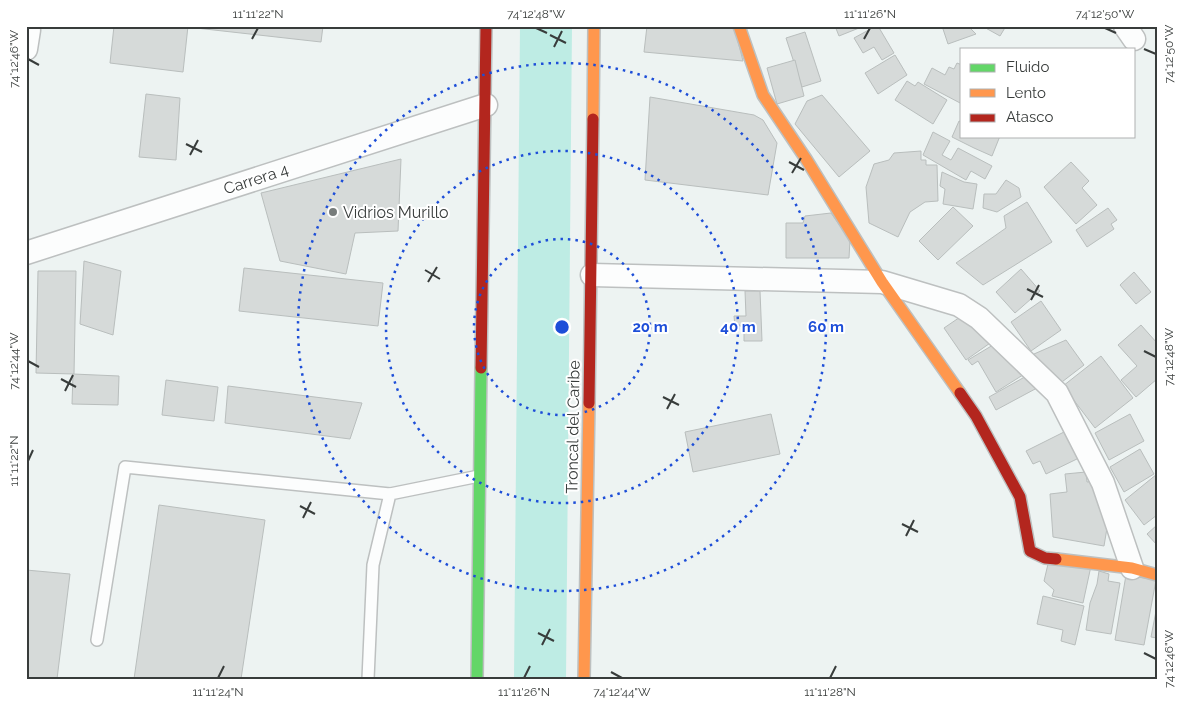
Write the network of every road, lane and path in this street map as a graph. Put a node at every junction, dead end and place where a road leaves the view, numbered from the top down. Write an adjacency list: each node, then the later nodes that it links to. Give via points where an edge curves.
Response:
1 (486, 26): 4 (main road)
2 (594, 26): 6 (main road, Troncal del Caribe)
3 (739, 26): 7 (main road, via 763,95)
4 (486, 104): 5 (street, Carrera 4); 8 (main road)
5 (26, 253)
6 (592, 275): 7 (street); 15 (main road, Troncal del Caribe)
7 (882, 282): 10 (street, via 959,305 979,318 1058,393 1102,483); 10 (main road, via 976,416 1020,496 1030,551 1046,558)
8 (479, 476): 9 (lane); 14 (main road)
9 (390, 494): 12 (lane, via 125,466); 13 (lane, via 373,565)
10 (1132, 568): 11 (main road)
11 (1157, 576)
12 (96, 640)
13 (368, 679)
14 (478, 679)
15 (584, 679)

